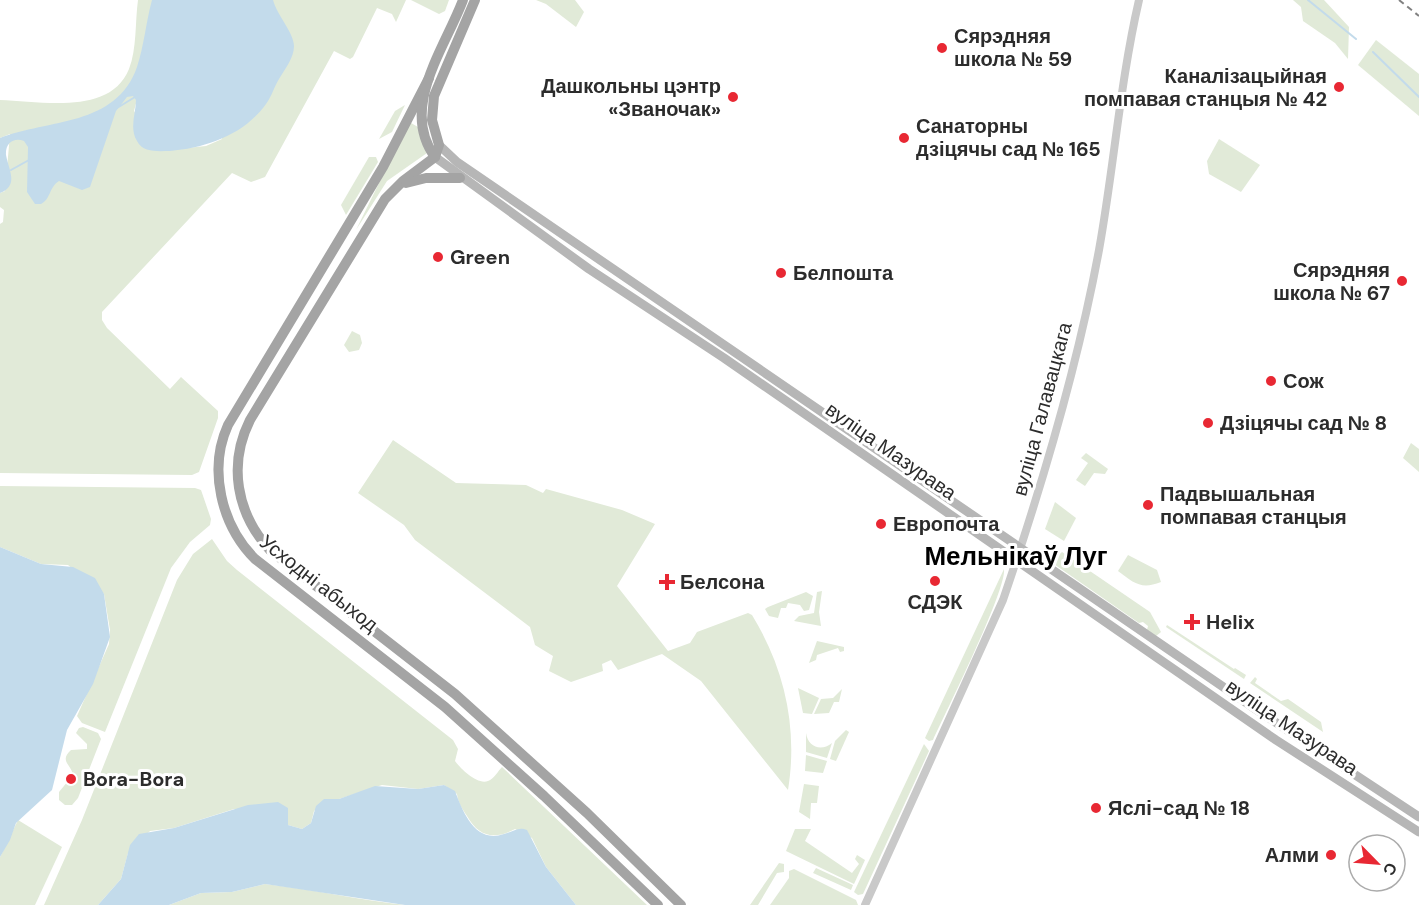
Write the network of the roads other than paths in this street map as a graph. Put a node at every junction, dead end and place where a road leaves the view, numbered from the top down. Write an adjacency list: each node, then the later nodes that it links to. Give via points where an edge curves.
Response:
1 (463, 0): 4 (main road)
2 (475, 0): 5 (main road, via 434,96 432,120)
3 (1140, 0): 13 (street, вуліца Галавацкага, via 1126,59 1098,253 1058,424)
4 (429, 78): 6 (main road, via 422,120 425,140); 11 (main road, Усходні абыход)
5 (440, 144): 6 (main road); 9 (main road, вуліца Мазурава, via 457,162)
6 (435, 158): 7 (main road, вуліца Мазурава); 8 (main road, Усходні абыход)
7 (460, 178): 8 (main road, via 426,178); 10 (main road, вуліца Мазурава)
8 (395, 188): 12 (main road, Усходні абыход)
9 (506, 194): 10 (main road); 13 (main road, вуліца Мазурава)
10 (499, 204): 14 (main road, вуліца Мазурава)
11 (339, 242): 12 (main road); 19 (main road, Усходні абыход, via 224,434 218,473 232,527 255,559 445,707)
12 (353, 249): 20 (main road, Усходні абыход, via 242,435 237,478 249,521 270,550 455,694 587,813)
13 (1020, 548): 14 (street, вуліца Галавацкага); 15 (main road, вуліца Мазурава)
14 (1017, 560): 16 (main road, вуліца Мазурава); 21 (street, вуліца Галавацкага, via 1003,600)
15 (1314, 749): 16 (main road); 17 (main road, вуліца Мазурава)
16 (1305, 759): 18 (main road, вуліца Мазурава)
17 (1419, 817)
18 (1419, 832)
19 (657, 905)
20 (681, 905)
21 (865, 905)

